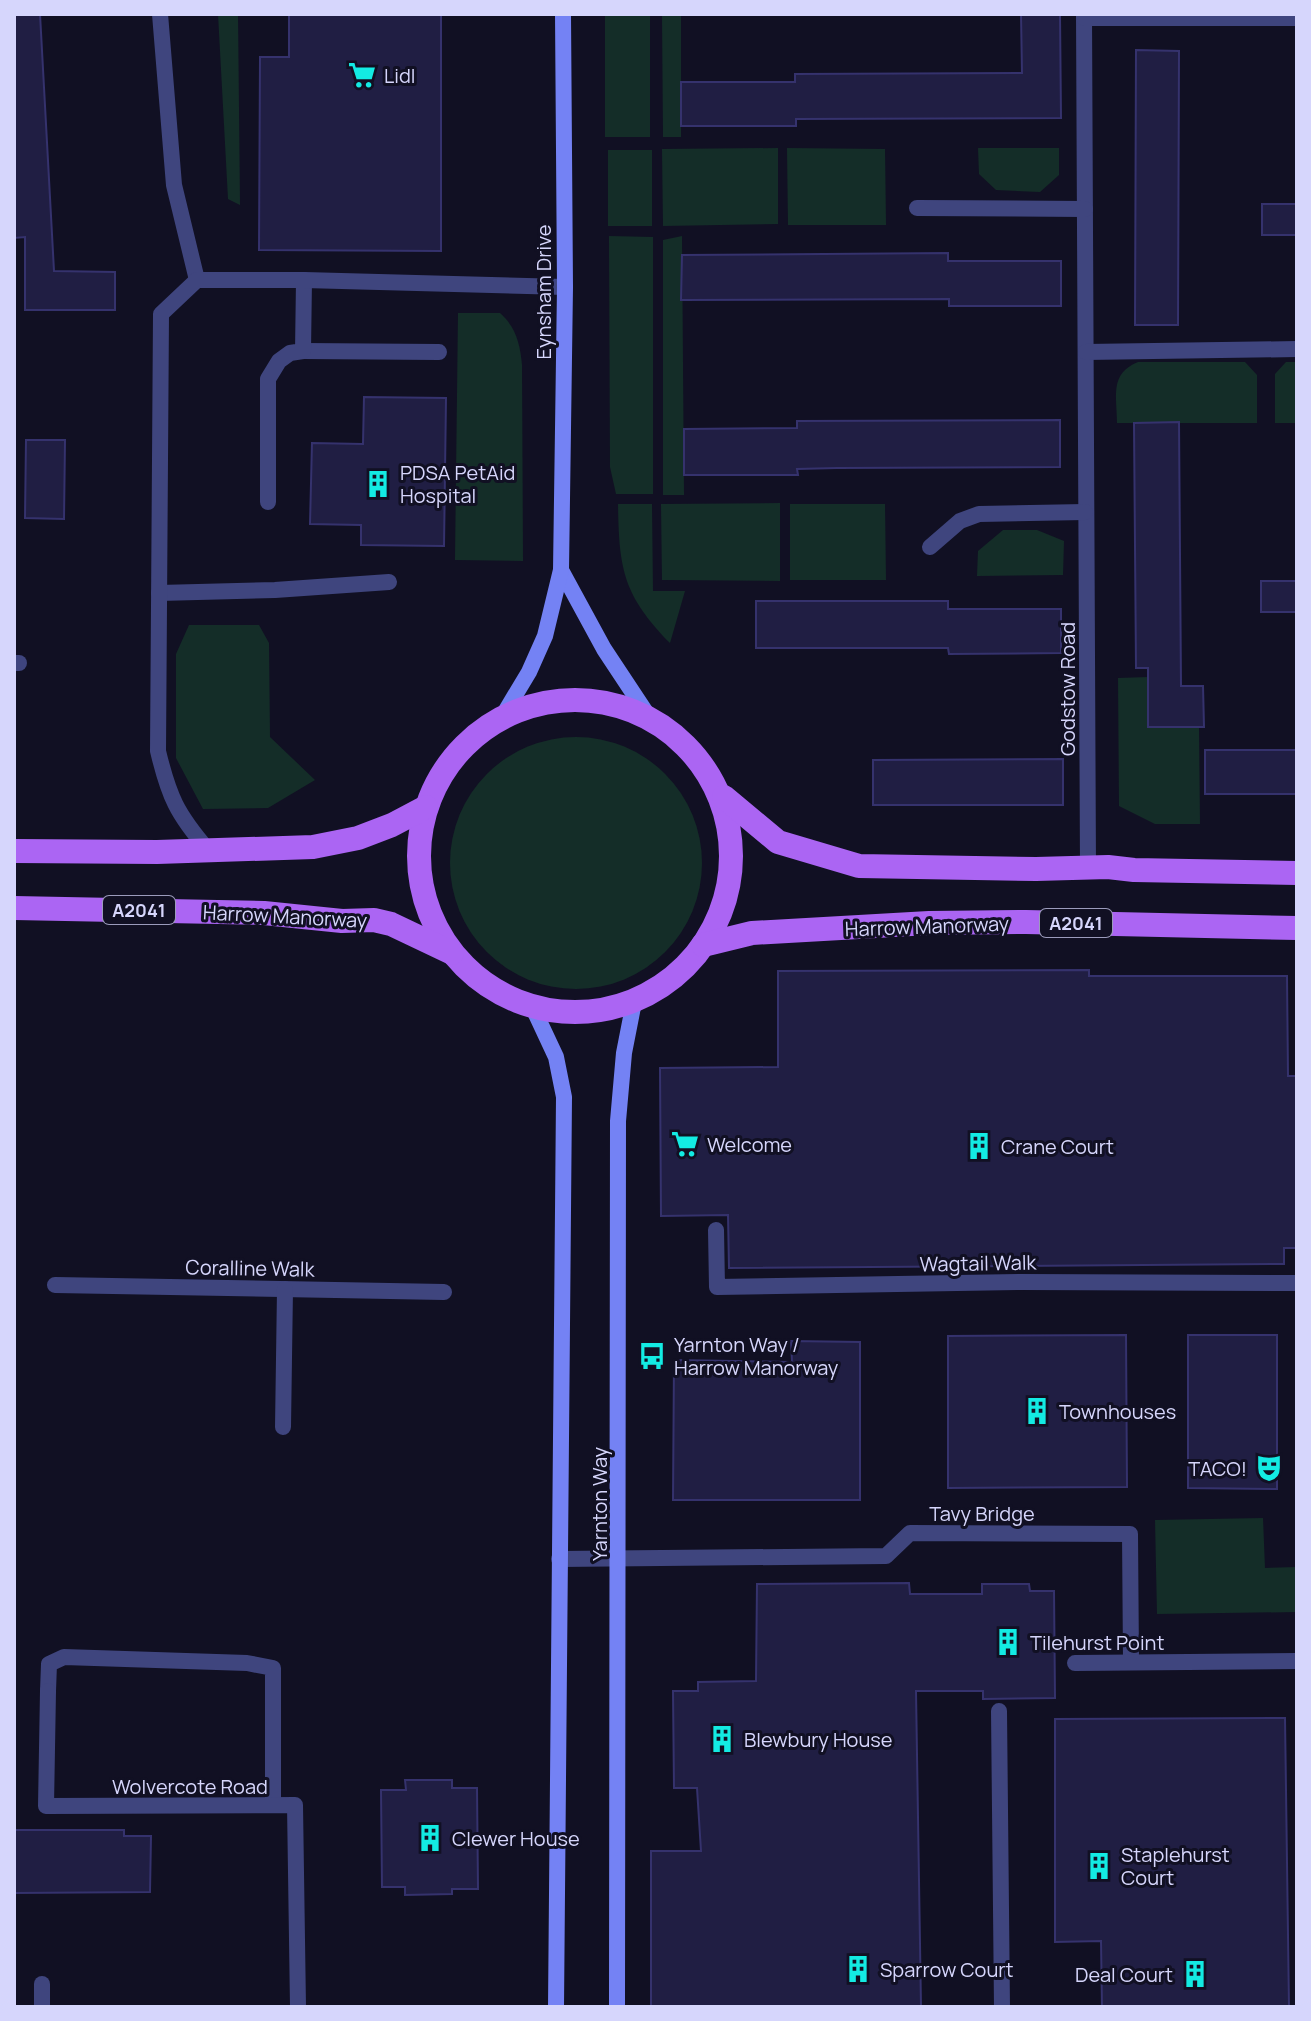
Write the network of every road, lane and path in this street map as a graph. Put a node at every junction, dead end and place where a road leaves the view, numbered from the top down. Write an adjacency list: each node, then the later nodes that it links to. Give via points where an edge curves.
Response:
1 (160, 14): 7 (street, via 174,185)
2 (563, 14): 9 (street, Eynsham Drive)
3 (1084, 16): 4 (street, Godstow Road); 6 (street, Godstow Road)
4 (1297, 18)
5 (917, 208): 6 (street)
6 (1085, 209): 13 (street, Godstow Road)
7 (197, 280): 8 (street); 19 (street, via 161,314)
8 (304, 280): 9 (street); 11 (street)
9 (565, 287): 17 (street, Eynsham Drive)
10 (1297, 349): 13 (street)
11 (303, 351): 12 (street); 14 (street, via 279,361 268,379)
12 (439, 352)
13 (1086, 352): 15 (street, Godstow Road)
14 (268, 502)
15 (1085, 512): 16 (street, via 979,514 960,521); 26 (street, Godstow Road)
16 (930, 547)
17 (561, 570): 20 (street, Eynsham Drive, via 545,636); 21 (street, Eynsham Drive)
18 (389, 582): 19 (street)
19 (159, 593): 24 (street, via 158,751 179,813)
20 (505, 712): 21 (main road, A2041, via 567,702 619,708); 23 (main road, A2041, via 470,740 442,774)
21 (651, 720): 22 (main road, A2041, via 704,766)
22 (724, 797): 26 (main road, A2041, via 778,842 859,866); 30 (main road, A2041, via 731,828 730,880 720,915)
23 (426, 807): 24 (main road, via 358,838 313,847); 31 (main road, A2041, via 421,880 432,917)
24 (208, 850): 25 (main road)
25 (14, 851)
26 (1088, 867): 27 (main road, A2041)
27 (1297, 873)
28 (14, 908): 31 (main road, Harrow Manorway / A2041, via 374,920)
29 (1297, 928): 30 (main road, Harrow Manorway / A2041, via 929,923 752,933)
30 (703, 945): 32 (main road, A2041, via 656,990)
31 (452, 953): 33 (main road, A2041, via 498,995)
32 (634, 1002): 33 (main road, A2041, via 596,1011); 41 (street, Yarnton Way, via 618,1121)
33 (534, 1010): 40 (street, Yarnton Way, via 556,1057 564,1097)
34 (716, 1230): 35 (street, Wagtail Walk, via 717,1287)
35 (1297, 1283)
36 (55, 1285): 37 (street, Coralline Walk)
37 (285, 1289): 38 (street, Coralline Walk); 39 (street)
38 (444, 1292)
39 (283, 1427)
40 (559, 1559): 41 (street); 50 (street, Yarnton Way)
41 (619, 1559): 42 (street, Tavy Bridge, via 886,1556 910,1533 1130,1534); 51 (street, Yarnton Way)
42 (1131, 1661): 43 (street); 44 (street)
43 (1297, 1661)
44 (1075, 1663)
45 (999, 1711): 52 (street)
46 (273, 1805): 46 (street, Wolvercote Road, via 46,1806 49,1664 64,1657 273,1668); 49 (street, Wolvercote Road, via 295,1805)
47 (42, 1984): 48 (street)
48 (42, 2007)
49 (298, 2007)
50 (556, 2007)
51 (617, 2007)
52 (1002, 2007)

